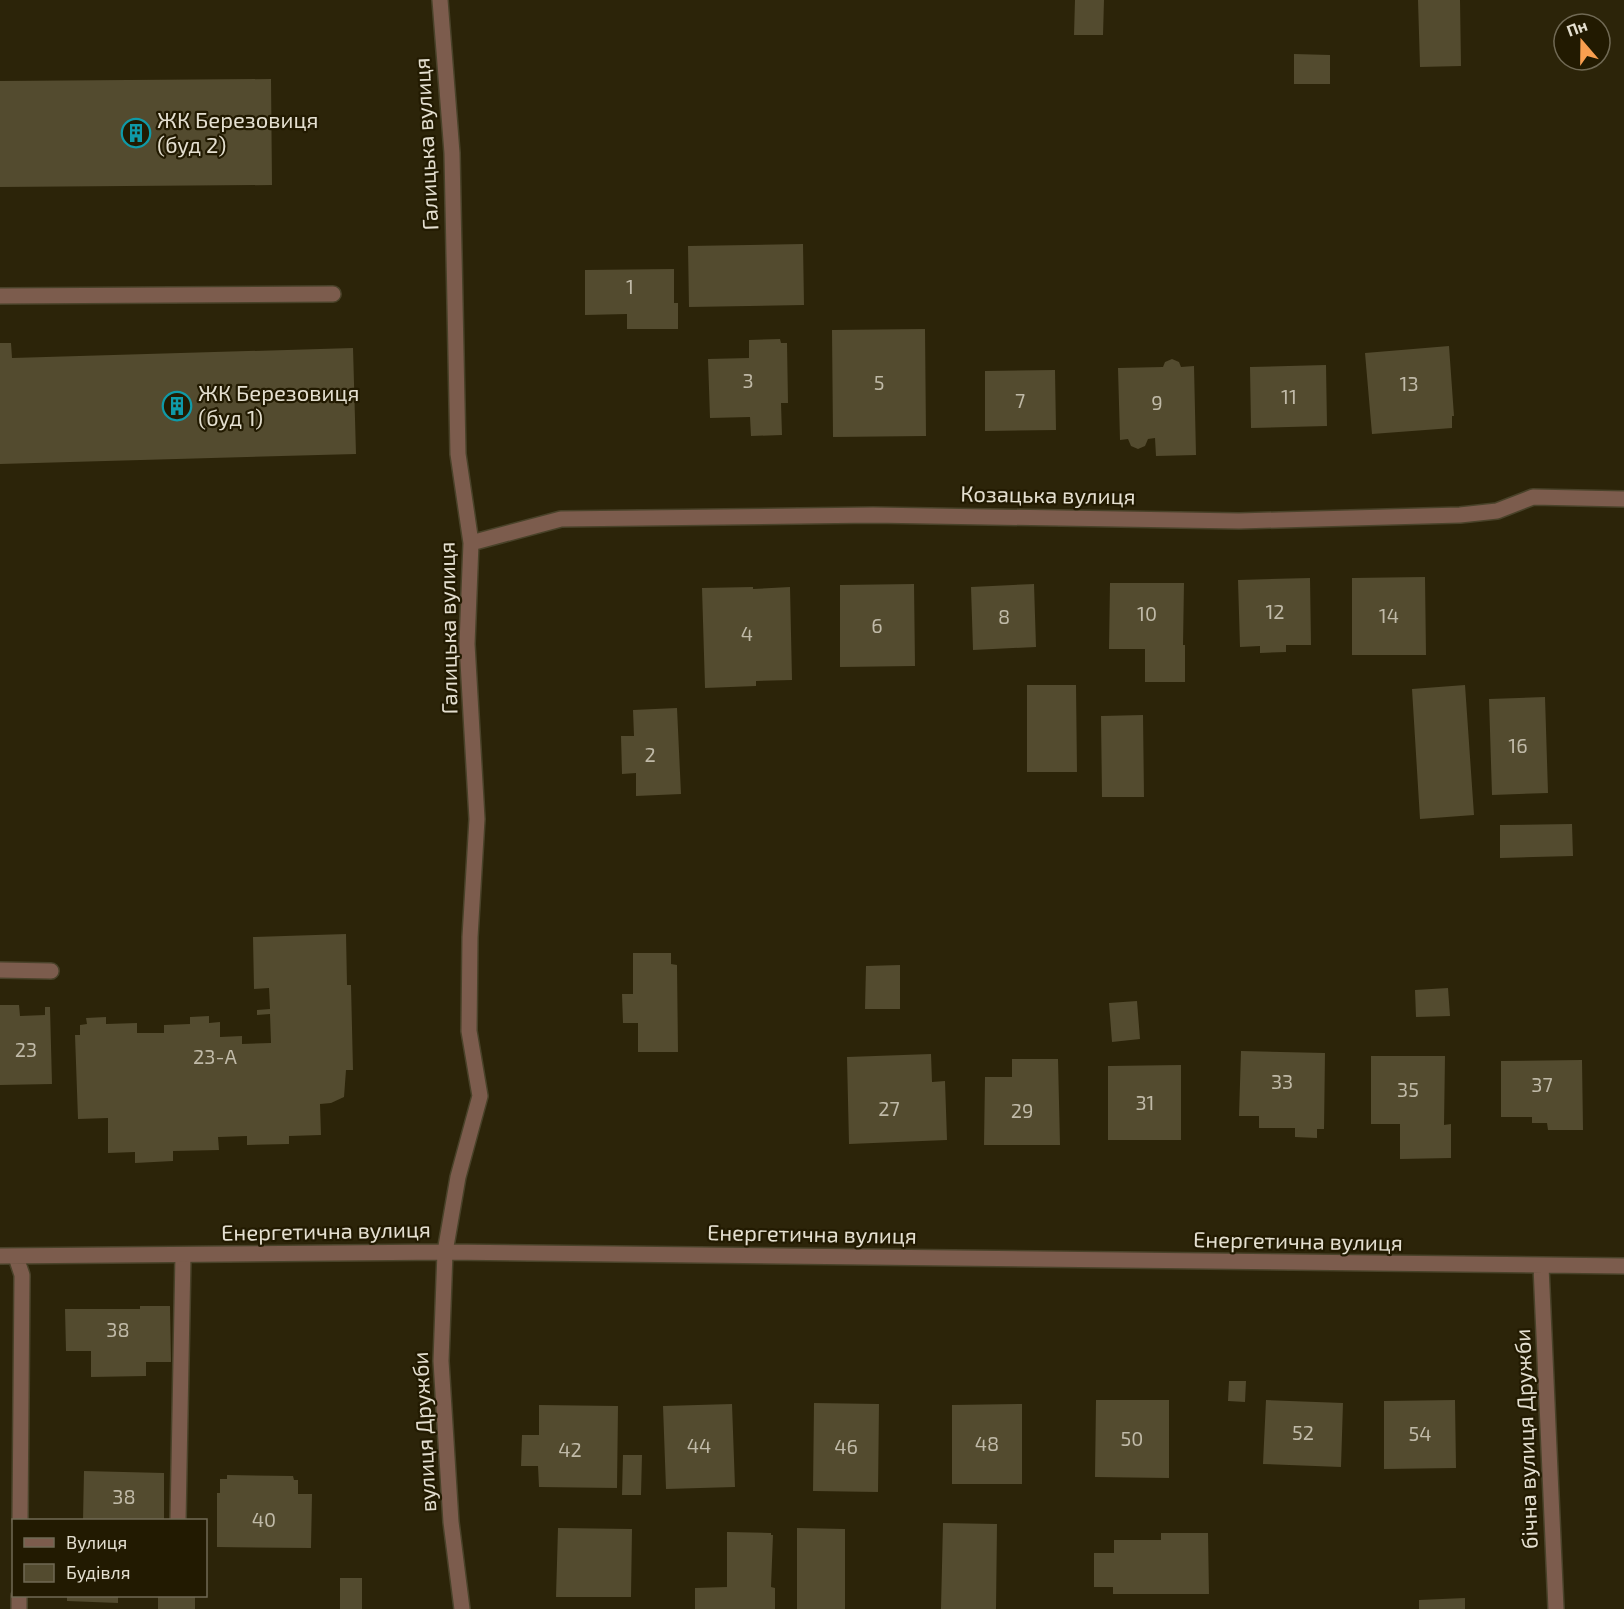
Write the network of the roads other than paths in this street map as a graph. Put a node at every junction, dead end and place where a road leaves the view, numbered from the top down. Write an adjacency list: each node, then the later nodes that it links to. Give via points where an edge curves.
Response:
1 (440, 0): 5 (street, Галицька вулиця, via 452,153 458,454)
2 (333, 294): 3 (street)
3 (0, 296)
4 (1624, 500): 5 (street, Козацька вулиця, via 1533,497 1497,511 1460,515 1239,521 873,515 561,519)
5 (471, 543): 8 (street, Галицька вулиця, via 467,644 477,819 469,1031 480,1096 458,1177)
6 (0, 970): 7 (street)
7 (51, 971)
8 (445, 1252): 9 (street, Енергетична вулиця); 12 (street, Енергетична вулиця); 16 (street, вулиця Дружби, via 441,1361 451,1522)
9 (183, 1255): 11 (street, Енергетична вулиця); 15 (street)
10 (0, 1256): 11 (street, Енергетична вулиця)
11 (16, 1257): 14 (street, via 22,1275)
12 (1541, 1266): 13 (street, Енергетична вулиця); 17 (street, бічна вулиця Дружби)
13 (1624, 1266)
14 (20, 1519)
15 (178, 1519)
16 (462, 1609)
17 (1556, 1609)

